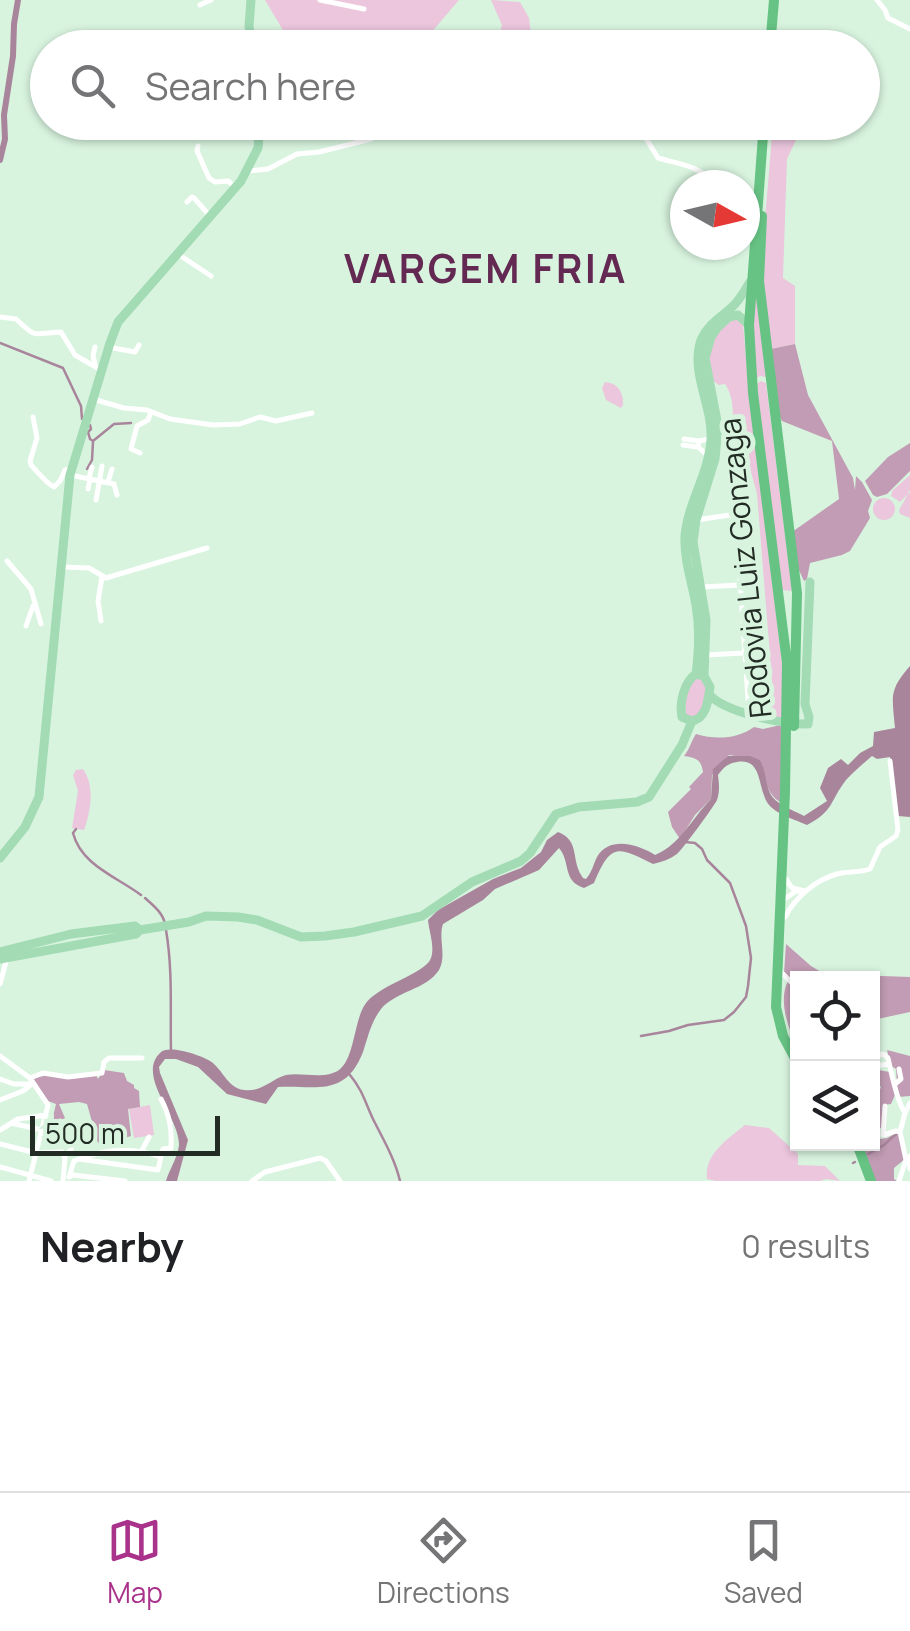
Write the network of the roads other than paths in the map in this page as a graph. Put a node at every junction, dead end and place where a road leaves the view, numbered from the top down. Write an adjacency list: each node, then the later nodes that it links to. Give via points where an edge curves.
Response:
1 (211, 0): 6 (street)
2 (320, 0): 7 (street)
3 (777, 0): 10 (highway)
4 (877, 0): 8 (street, via 888,18)
5 (248, 1): 9 (main road)
6 (200, 5)
7 (364, 8)
8 (910, 29)
9 (249, 30)
10 (774, 30)
11 (259, 140): 18 (main road)
12 (368, 140): 18 (street)
13 (647, 140): 17 (street, via 658,158)
14 (764, 140): 24 (highway, Rodovia Luiz Gonzaga)
15 (766, 140): 32 (highway, Rodovia Luiz Gonzaga, via 759,270)
16 (198, 146): 19 (street, via 209,178)
17 (698, 170)
18 (248, 171): 19 (main road)
19 (236, 187): 21 (main road)
20 (187, 202): 21 (street, via 194,198)
21 (210, 216): 22 (main road)
22 (178, 254): 23 (street); 30 (main road, via 118,322)
23 (211, 276)
24 (750, 282): 25 (main road); 27 (highway, Rodovia Luiz Gonzaga)
25 (735, 311): 27 (main road); 37 (main road, via 706,350)
26 (0, 317): 31 (street, via 16,319 34,334 61,332 76,355)
27 (749, 324): 33 (highway, Rodovia Luiz Gonzaga)
28 (140, 345): 30 (street, via 135,352)
29 (94, 347): 31 (street)
30 (108, 347): 31 (main road)
31 (99, 369): 34 (main road)
32 (772, 391): 33 (highway, via 762,379); 59 (highway, Rodovia Luiz Gonzaga)
33 (754, 393): 58 (highway, Rodovia Luiz Gonzaga)
34 (93, 399): 35 (street); 45 (main road)
35 (151, 412): 36 (street, via 213,424); 41 (street, via 130,445)
36 (312, 413)
37 (713, 413): 39 (main road); 39 (main road)
38 (33, 417): 45 (street, via 32,467 54,486 65,470)
39 (706, 441): 40 (street); 50 (main road); 50 (main road, via 715,459)
40 (685, 442)
41 (140, 454)
42 (102, 466): 47 (street)
43 (92, 467): 46 (street)
44 (112, 468): 48 (street)
45 (71, 472): 46 (street); 56 (main road)
46 (90, 479): 47 (street); 49 (street)
47 (99, 480): 48 (street); 52 (street)
48 (108, 482): 51 (street)
49 (88, 489)
50 (702, 492): 53 (main road)
51 (117, 495)
52 (96, 500)
53 (692, 520): 60 (street, via 735,516); 61 (main road)
54 (207, 548): 57 (street)
55 (7, 561): 62 (street, via 31,588)
56 (60, 567): 57 (street, via 89,568); 75 (main road, via 38,798)
57 (102, 577): 63 (street)
58 (777, 583): 59 (highway, via 788,592); 72 (highway, Rodovia Luiz Gonzaga)
59 (796, 584): 72 (highway, Rodovia Luiz Gonzaga); 72 (main road, via 810,582 808,721)
60 (741, 585): 61 (street); 66 (street)
61 (697, 588): 67 (main road); 68 (main road)
62 (34, 603): 64 (street); 65 (street)
63 (101, 621)
64 (41, 624)
65 (26, 626)
66 (744, 653): 67 (street); 70 (street)
67 (706, 655): 68 (main road)
68 (700, 675): 69 (main road, via 710,684); 71 (main road, via 687,681 680,709)
69 (710, 701): 70 (main road); 71 (main road, via 702,718)
70 (749, 714): 72 (main road)
71 (692, 721): 80 (main road, via 649,796 556,814 521,861 472,882 422,916 325,936 206,916)
72 (788, 722): 74 (highway, Rodovia Luiz Gonzaga)
73 (890, 761): 77 (street, via 896,836 880,847 870,869 832,876)
74 (786, 822): 76 (highway, Rodovia Luiz Gonzaga); 88 (highway, Rodovia Luiz Gonzaga, via 776,1007)
75 (0, 858)
76 (786, 879): 77 (street); 78 (highway, Rodovia Luiz Gonzaga)
77 (802, 892): 78 (street); 79 (street)
78 (786, 898): 79 (highway, Rodovia Luiz Gonzaga)
79 (785, 917): 81 (highway, Rodovia Luiz Gonzaga)
80 (2, 956): 83 (street)
81 (782, 973): 82 (street); 84 (highway, Rodovia Luiz Gonzaga)
82 (790, 980)
83 (0, 984)
84 (790, 1033)
85 (880, 1055): 89 (street)
86 (0, 1056): 93 (street)
87 (142, 1058): 93 (street, via 109,1058 96,1074 44,1072)
88 (796, 1061)
89 (889, 1064): 90 (street); 94 (street)
90 (880, 1065)
91 (899, 1069): 94 (street)
92 (0, 1079): 93 (street)
93 (32, 1082): 95 (street); 100 (street, via 47,1102)
94 (895, 1084): 99 (street)
95 (0, 1100)
96 (161, 1100): 111 (street, via 171,1126)
97 (910, 1103): 99 (street)
98 (885, 1106): 105 (street, via 884,1135)
99 (905, 1113): 105 (street)
100 (46, 1115): 102 (street); 104 (street)
101 (60, 1122): 112 (street, via 71,1149)
102 (9, 1123): 103 (street); 104 (street)
103 (0, 1130)
104 (42, 1130): 109 (street)
105 (900, 1132): 113 (street)
106 (149, 1137): 110 (street)
107 (0, 1144): 109 (street)
108 (857, 1151): 126 (highway)
109 (36, 1153): 112 (street); 117 (street)
110 (140, 1153): 111 (street); 114 (street, via 104,1150)
111 (164, 1153): 114 (street, via 158,1170)
112 (62, 1154): 120 (street)
113 (908, 1158): 116 (street); 127 (street)
114 (79, 1159): 120 (street)
115 (0, 1167): 117 (street)
116 (910, 1169)
117 (30, 1178): 122 (street)
118 (86, 1179): 119 (street); 120 (street)
119 (99, 1179): 121 (street)
120 (67, 1180)
121 (114, 1180): 123 (street)
122 (52, 1181)
123 (124, 1181)
124 (252, 1181): 125 (street, via 318,1158)
125 (340, 1181)
126 (868, 1181)
127 (899, 1181)

